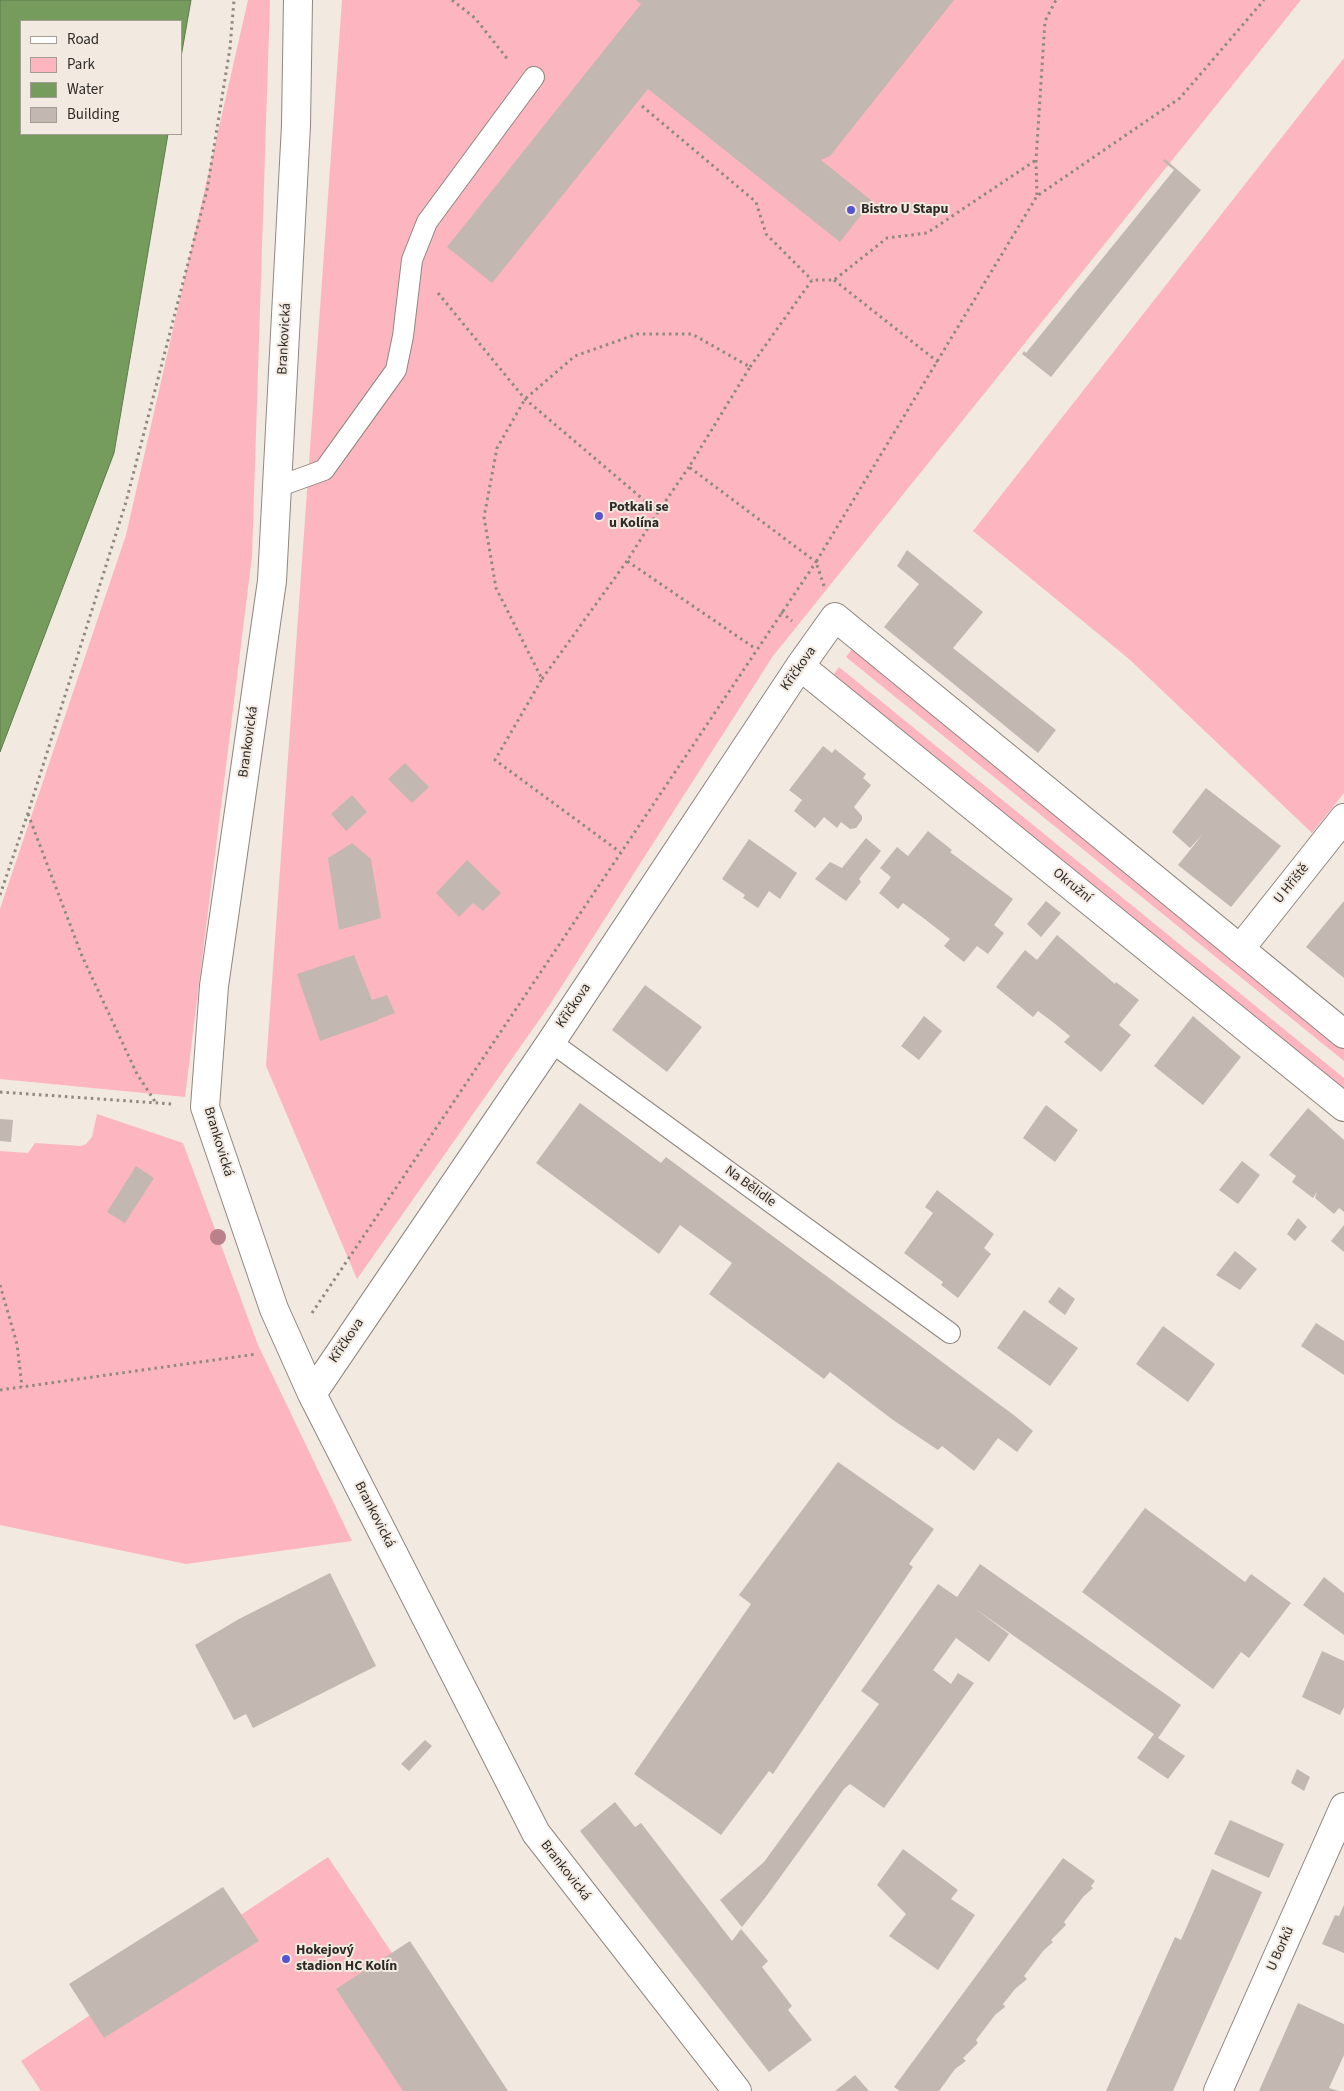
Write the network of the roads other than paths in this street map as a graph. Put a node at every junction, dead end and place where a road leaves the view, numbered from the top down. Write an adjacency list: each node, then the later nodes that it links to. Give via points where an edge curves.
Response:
1 (298, 0): 3 (street, Brankovická, via 296,125)
2 (532, 81): 3 (lane, via 427,222 412,260 396,370 324,470)
3 (277, 487): 11 (street, Brankovická, via 272,581 214,986 205,1107 274,1310)
4 (800, 666): 6 (street, Křičkova, via 835,617); 8 (street, Křičkova); 9 (street, Okružní)
5 (1344, 818): 6 (street, U Hřiště)
6 (1240, 949): 7 (street)
7 (1344, 1034)
8 (550, 1042): 10 (lane, Na Bělidle); 11 (street, Křičkova)
9 (1344, 1107)
10 (950, 1333)
11 (312, 1394): 13 (street, Brankovická, via 536,1833)
12 (1344, 1807): 14 (street, U Borků)
13 (737, 2091)
14 (1218, 2091)

